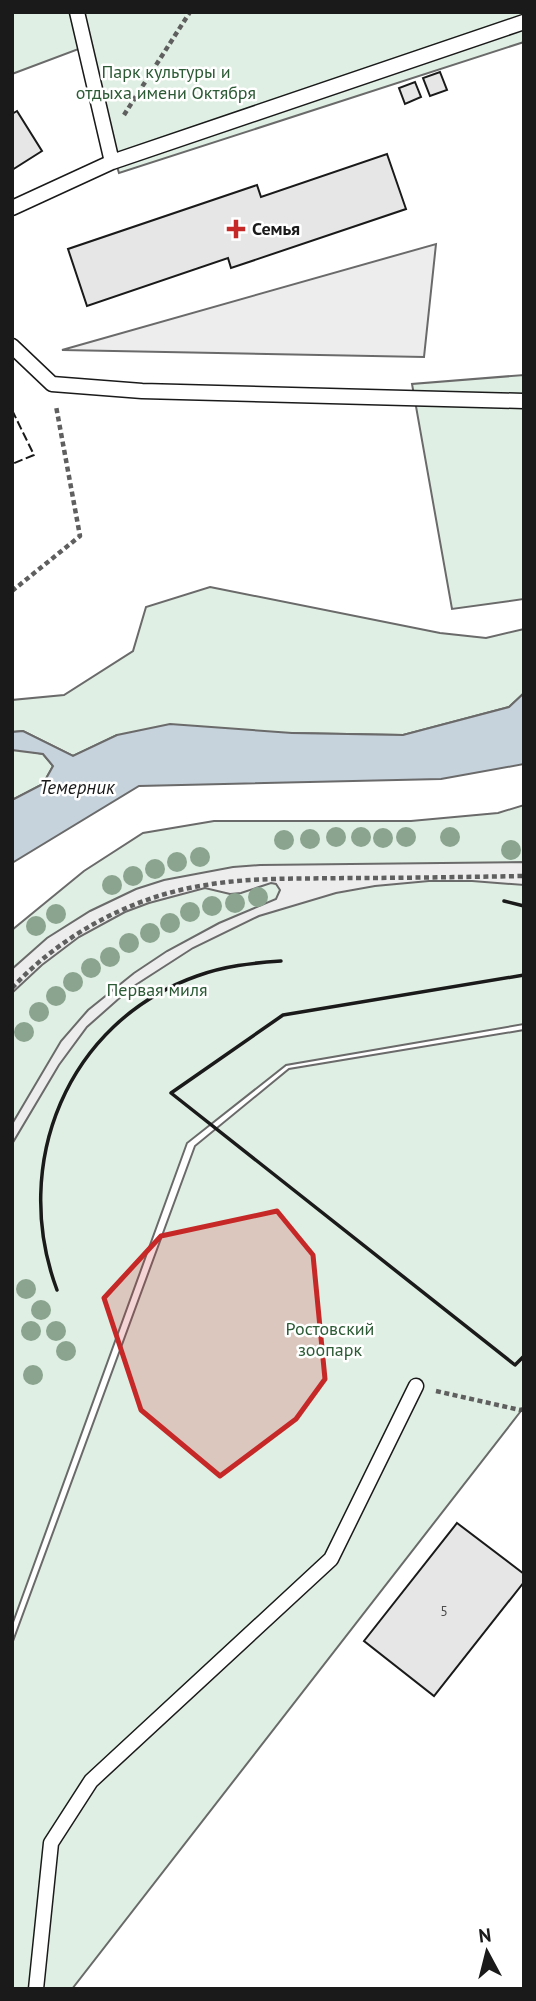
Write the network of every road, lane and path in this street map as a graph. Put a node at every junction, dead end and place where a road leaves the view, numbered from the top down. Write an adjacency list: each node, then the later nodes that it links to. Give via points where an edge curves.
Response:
1 (77, 12): 4 (lane)
2 (190, 12): 4 (path)
3 (524, 22): 5 (lane)
4 (106, 143): 5 (lane)
5 (112, 162): 6 (lane)
6 (12, 208)
7 (12, 346): 8 (lane)
8 (52, 384): 9 (lane, via 142,391); 10 (path, via 80,536)
9 (524, 401)
10 (12, 591)
11 (524, 876): 12 (path, via 271,879 192,887 107,917 67,941)
12 (12, 988)
13 (416, 1386): 14 (path); 15 (lane, via 331,1559 92,1781 51,1843)
14 (524, 1409)
15 (36, 1989)

